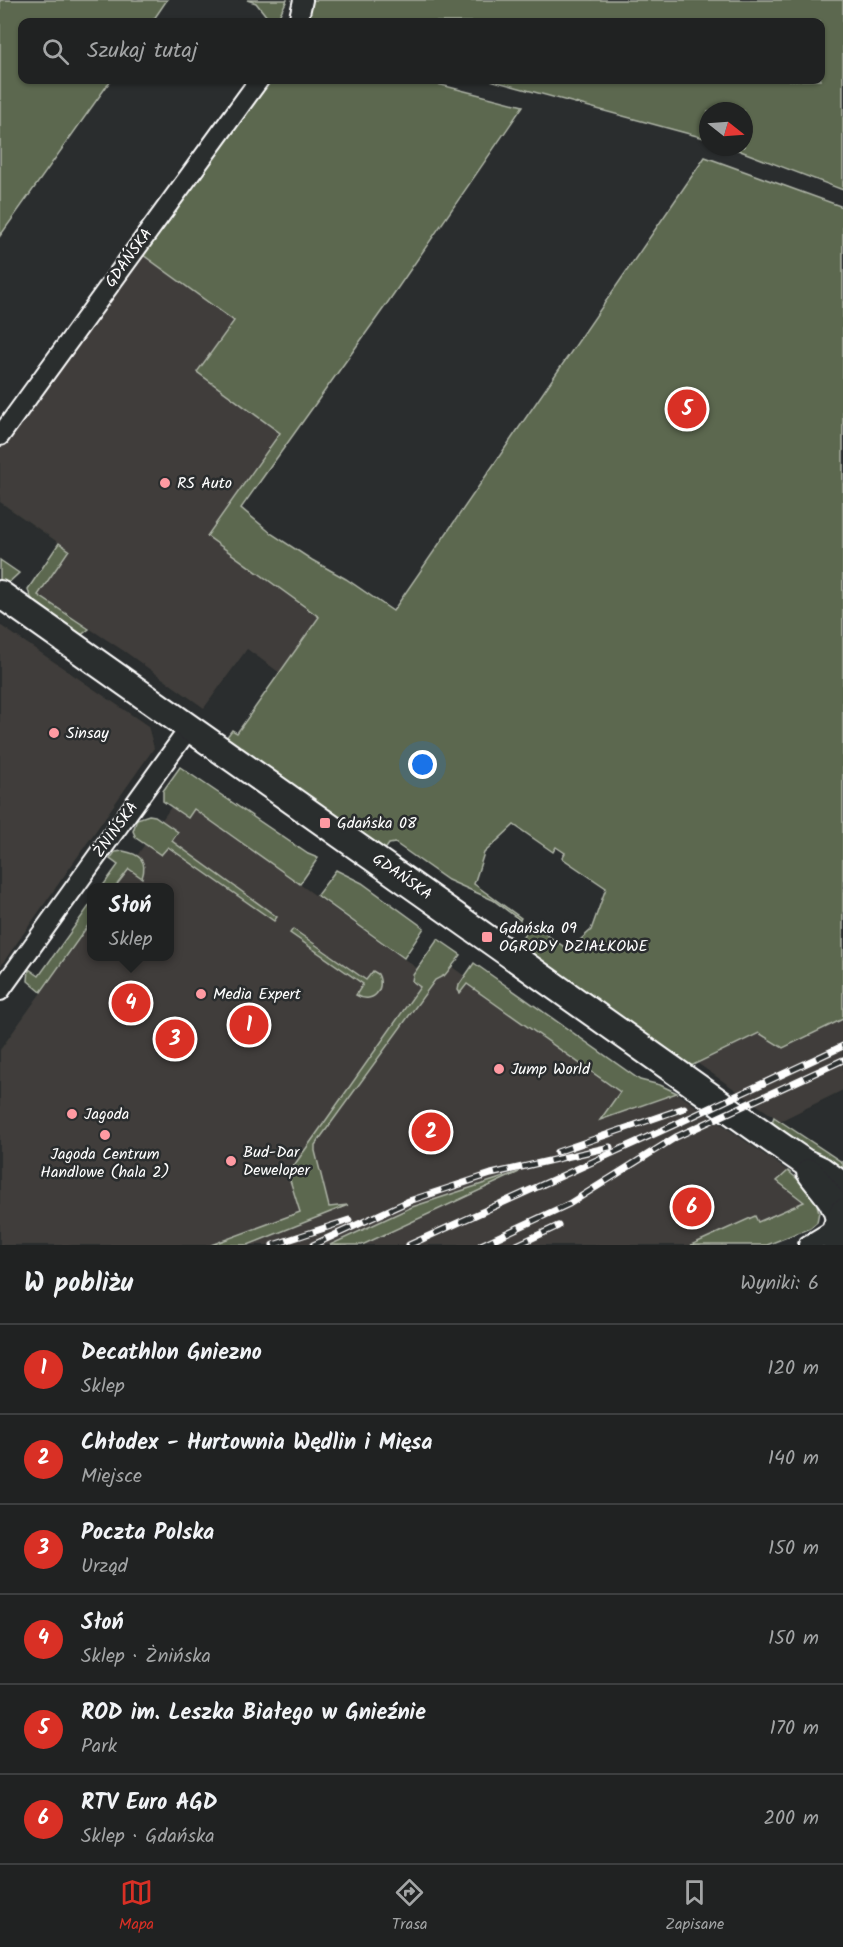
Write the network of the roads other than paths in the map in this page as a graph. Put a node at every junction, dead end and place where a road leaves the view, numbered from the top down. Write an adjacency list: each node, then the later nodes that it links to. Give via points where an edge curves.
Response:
1 (303, 0): 2 (street)
2 (299, 18)
3 (256, 84): 4 (street, GDAŃSKA)
4 (0, 436)
5 (0, 594): 6 (street, GDAŃSKA)
6 (190, 727): 7 (street, ŻNIŃSKA); 8 (street, GDAŃSKA)
7 (0, 991)
8 (804, 1162): 9 (street, GDAŃSKA); 10 (street, GDAŃSKA, via 835,1205)
9 (843, 1186)
10 (838, 1226): 11 (street)
11 (808, 1245)

